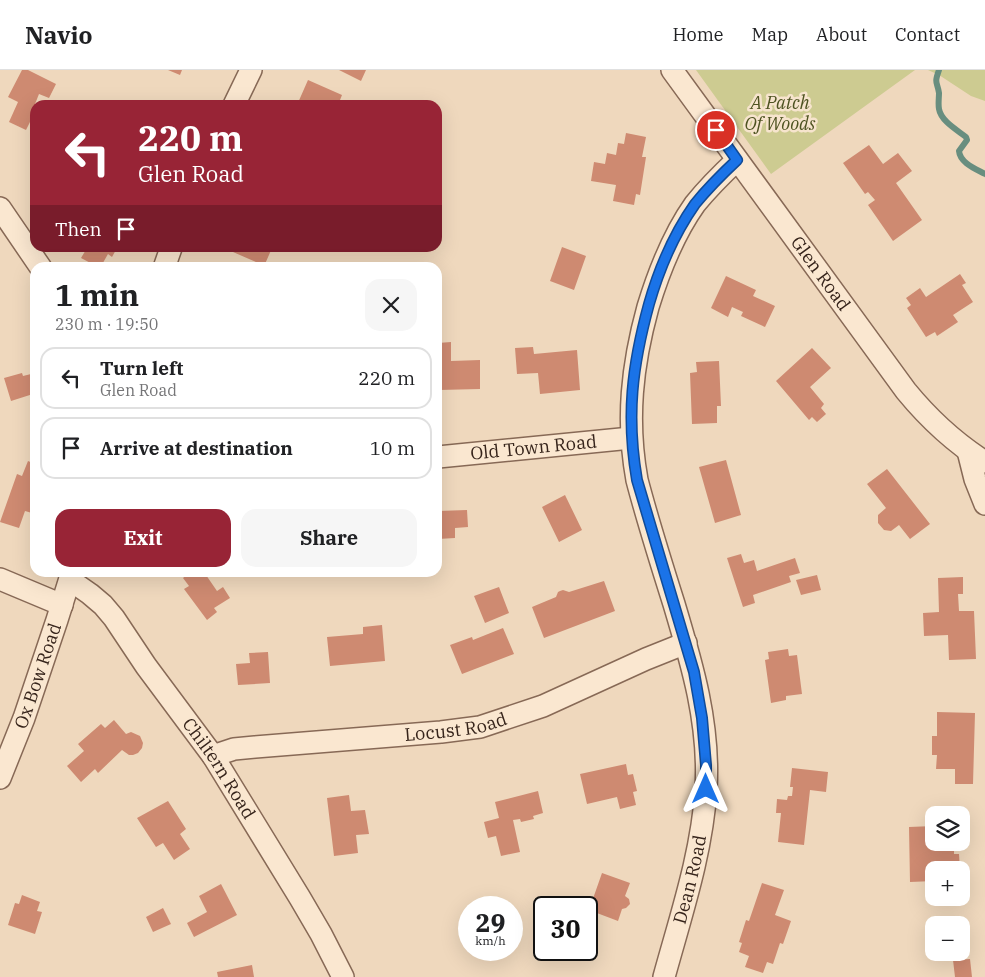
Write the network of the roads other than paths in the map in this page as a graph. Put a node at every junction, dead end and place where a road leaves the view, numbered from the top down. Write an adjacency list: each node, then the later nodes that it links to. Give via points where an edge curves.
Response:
1 (250, 70): 3 (street)
2 (672, 70): 4 (street, Glen Road)
3 (236, 100)
4 (737, 160): 7 (street, Dean Road, via 714,182 685,219 654,287 635,362); 8 (street, Glen Road, via 906,391 937,425)
5 (0, 208): 6 (street)
6 (30, 252)
7 (631, 438): 9 (street, Old Town Road); 15 (street, Dean Road, via 637,480)
8 (976, 456): 10 (street, via 975,479)
9 (442, 457)
10 (985, 504)
11 (71, 577): 14 (street, Ox Bow Road)
12 (72, 577): 16 (street, Chiltern Road, via 114,618)
13 (0, 579): 14 (street)
14 (62, 605): 17 (street, Ox Bow Road)
15 (686, 643): 16 (street, Locust Road, via 543,706 480,727 255,746); 19 (street, Dean Road, via 702,718 706,789 692,875)
16 (212, 756): 18 (street, Chiltern Road, via 300,898)
17 (0, 778)
18 (343, 977)
19 (664, 977)

